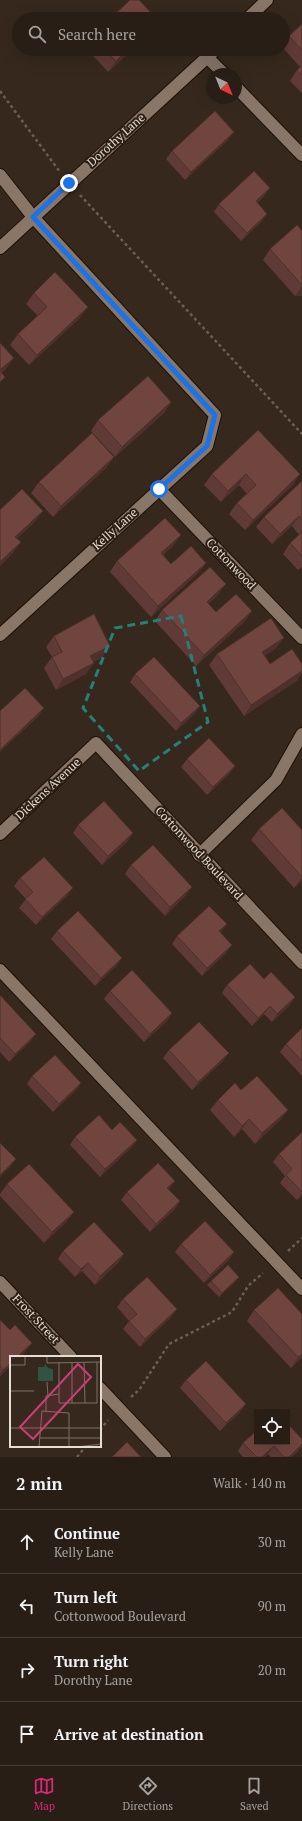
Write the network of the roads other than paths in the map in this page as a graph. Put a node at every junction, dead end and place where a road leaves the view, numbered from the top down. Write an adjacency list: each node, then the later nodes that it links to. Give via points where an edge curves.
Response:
1 (267, 0): 2 (street)
2 (254, 12)
3 (208, 56): 9 (street, Dorothy Lane)
4 (213, 56): 5 (street)
5 (220, 68)
6 (242, 92): 7 (street)
7 (302, 155)
8 (0, 175): 9 (street)
9 (33, 217): 10 (street, Dorothy Lane); 11 (street, Kelly Lane, via 215,415 207,446)
10 (0, 248)
11 (159, 489): 12 (street, Kelly Lane); 13 (street, Cottonwood)
12 (0, 635)
13 (302, 638)
14 (302, 734): 17 (street, via 276,780)
15 (96, 743): 16 (street, Dickens Avenue); 17 (street, Cottonwood Boulevard)
16 (0, 834)
17 (199, 854): 18 (street, Cottonwood Boulevard)
18 (302, 963)
19 (0, 970): 21 (street)
20 (0, 1282): 22 (street, Frost Street)
21 (302, 1289)
22 (70, 1356)
23 (101, 1389): 24 (street)
24 (166, 1457)

